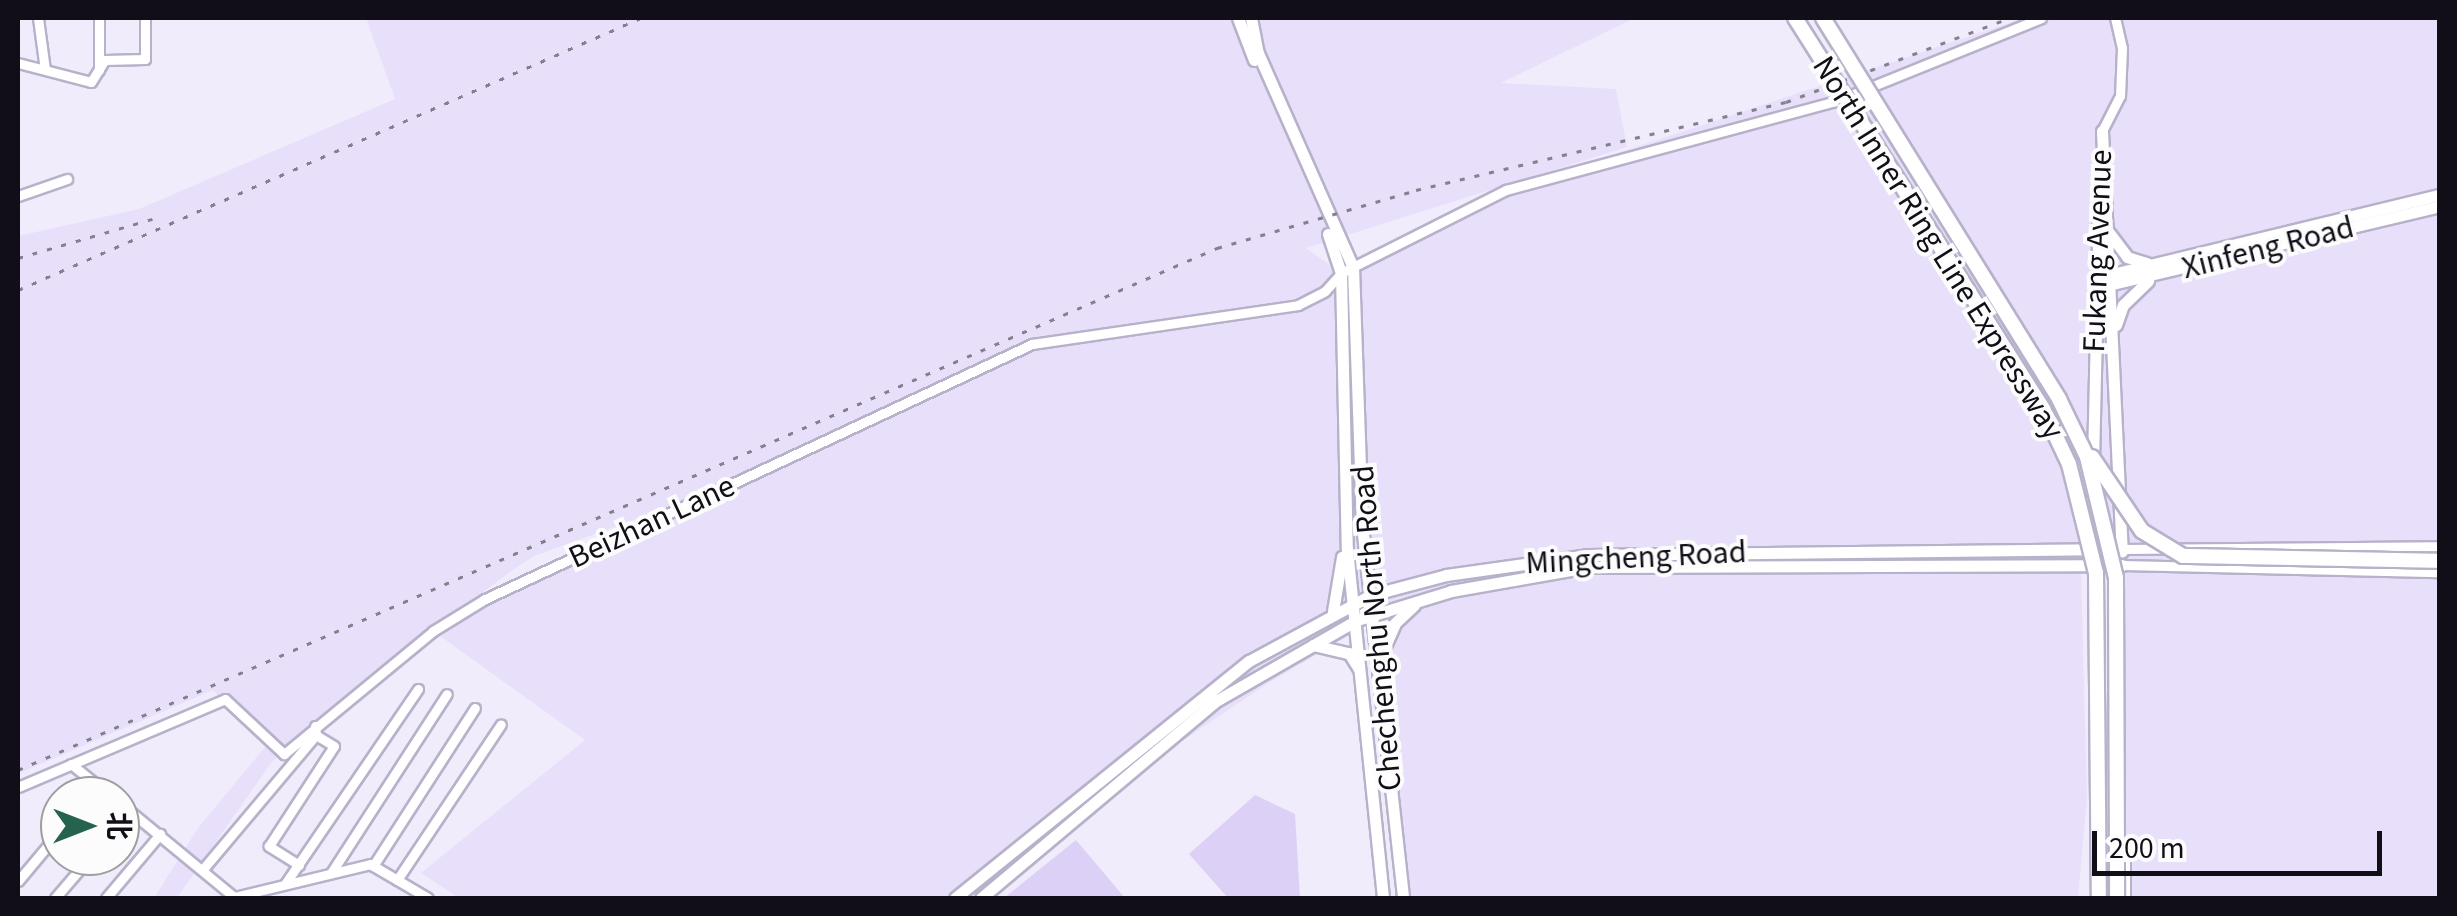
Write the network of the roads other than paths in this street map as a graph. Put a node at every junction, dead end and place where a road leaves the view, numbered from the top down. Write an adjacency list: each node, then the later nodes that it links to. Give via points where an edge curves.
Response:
1 (38, 18): 11 (street)
2 (99, 18): 12 (street)
3 (144, 18): 12 (street, via 145,59 105,60)
4 (1238, 18): 20 (main road, Chechenghu North Road)
5 (1252, 18): 20 (main road, Chechenghu North Road, via 1258,53)
6 (1795, 18): 72 (highway, North Inner Ring Line Expressway, bridge, via 2043,409 2069,464 2096,572)
7 (1823, 18): 25 (highway, North Inner Ring Line Expressway, bridge)
8 (2041, 18): 20 (street, Beizhan Lane, via 1836,101 1506,190)
9 (2115, 18): 13 (street, via 2120,96)
10 (18, 62): 11 (street)
11 (46, 70): 12 (street, via 91,82)
12 (99, 70)
13 (2102, 132): 18 (main road, Fukang Avenue); 21 (main road, Fukang Avenue)
14 (67, 179): 16 (street)
15 (2440, 194): 19 (main road, Xinfeng Road)
16 (18, 196)
17 (2440, 206): 19 (main road, Xinfeng Road)
18 (2107, 230): 19 (main road, via 2126,256); 22 (main road, Fukang Avenue)
19 (2158, 269): 22 (main road, Xinfeng Road); 23 (main road, via 2136,289)
20 (1347, 270): 24 (main road, Chechenghu North Road); 30 (main road, Chechenghu North Road); 50 (street, Beizhan Lane, via 1325,292 1271,312 1032,344 485,598 433,631)
21 (2095, 281): 22 (main road, Xinfeng Road); 27 (main road, Fukang Avenue)
22 (2110, 281): 23 (main road, Fukang Avenue)
23 (2112, 334): 28 (main road, Fukang Avenue)
24 (1349, 414): 36 (main road, Chechenghu North Road, via 1347,549); 38 (main road, via 1343,423 1342,584)
25 (2072, 426): 29 (highway, bridge, via 2142,530 2183,556); 73 (highway, North Inner Ring Line Expressway, bridge, via 2107,526 2116,578)
26 (2440, 546): 28 (street)
27 (2091, 548): 28 (main road, Mingcheng Road); 32 (main road, Fukang Avenue); 34 (main road, Mingcheng Road, via 1588,555)
28 (2122, 548): 31 (main road, Fukang Avenue)
29 (2440, 561)
30 (1367, 564): 34 (main road, via 1391,586); 35 (main road, Chechenghu North Road)
31 (2122, 565): 32 (main road, Mingcheng Road); 33 (street); 43 (main road, Fukang Avenue)
32 (2091, 566): 37 (main road, Mingcheng Road, via 1589,568 1527,574); 41 (main road, Fukang Avenue)
33 (2440, 572)
34 (1408, 585): 35 (main road, Mingcheng Road)
35 (1372, 594): 36 (main road, Mingcheng Road); 39 (main road, Chechenghu North Road)
36 (1354, 600): 38 (main road, Mingcheng Road); 40 (main road, Chechenghu North Road)
37 (1418, 600): 39 (main road, Mingcheng Road); 44 (main road, via 1394,622)
38 (1330, 614): 68 (main road, Mingcheng Road, via 1249,661 1160,728)
39 (1374, 615): 40 (main road, Mingcheng Road); 44 (main road, Chechenghu North Road)
40 (1357, 620): 42 (main road, Mingcheng Road); 45 (main road, Chechenghu North Road)
41 (2092, 644): 43 (main road, via 2104,630 2118,634); 72 (main road, Fukang Avenue)
42 (1309, 645): 45 (main road, via 1350,652); 69 (main road, Mingcheng Road, via 1216,700)
43 (2122, 645): 73 (main road, Fukang Avenue)
44 (1380, 669): 71 (main road, Chechenghu North Road)
45 (1362, 674): 70 (main road, Chechenghu North Road)
46 (418, 689): 57 (street)
47 (448, 694): 60 (street)
48 (475, 708): 58 (street)
49 (501, 724): 62 (street)
50 (315, 731): 51 (street, Beizhan Lane, via 284,754 225,699); 57 (street, via 334,746 269,846); 59 (street)
51 (71, 764): 52 (street); 53 (street, Beizhan Lane)
52 (86, 776)
53 (18, 786)
54 (140, 818): 55 (street)
55 (160, 834): 59 (street); 66 (street)
56 (40, 855): 63 (street)
57 (299, 865): 64 (street)
58 (373, 866): 60 (street); 62 (street)
59 (204, 869): 64 (street, via 234,897)
60 (331, 873): 64 (street)
61 (73, 876): 65 (street)
62 (397, 880): 67 (street)
63 (18, 881)
64 (286, 884)
65 (55, 898)
66 (106, 898)
67 (428, 898)
68 (955, 898)
69 (980, 898)
70 (1384, 898)
71 (1403, 898)
72 (2096, 898)
73 (2121, 898)

